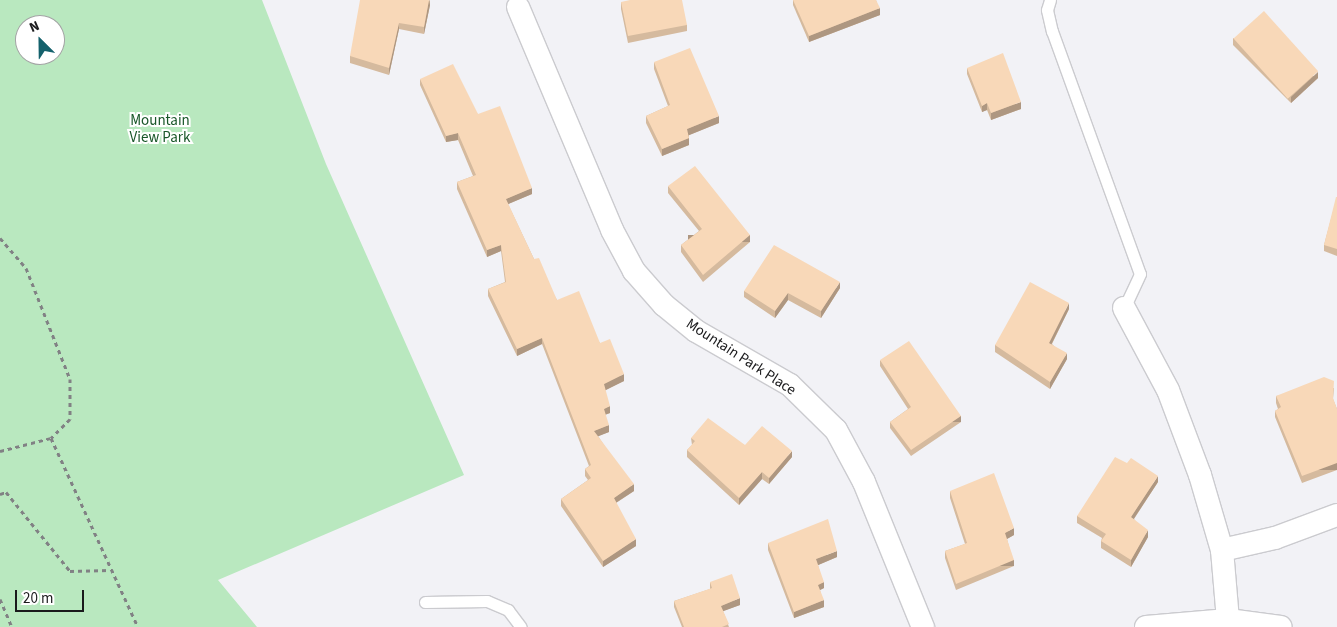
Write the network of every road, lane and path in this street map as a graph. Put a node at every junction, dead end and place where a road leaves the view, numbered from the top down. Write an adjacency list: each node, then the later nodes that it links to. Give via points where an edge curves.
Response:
1 (1050, 0): 4 (lane, via 1047,10 1052,31 1140,274)
2 (518, 7): 17 (street, Mountain Park Place, via 612,230 634,271 664,305 696,331 790,386 836,430 864,482)
3 (0, 238): 5 (path, via 26,268 70,379 70,419)
4 (1124, 308): 9 (street, via 1168,390)
5 (52, 438): 6 (path); 10 (path)
6 (0, 451)
7 (0, 494): 10 (path, via 6,492 70,571)
8 (1337, 515): 9 (street, via 1275,538)
9 (1222, 550): 13 (street)
10 (110, 570): 15 (path)
11 (0, 599): 14 (path)
12 (425, 602): 16 (lane, via 487,601 508,610)
13 (1228, 620): 18 (street); 19 (street)
14 (12, 627)
15 (138, 627)
16 (521, 627)
17 (923, 627)
18 (1146, 627)
19 (1281, 627)

